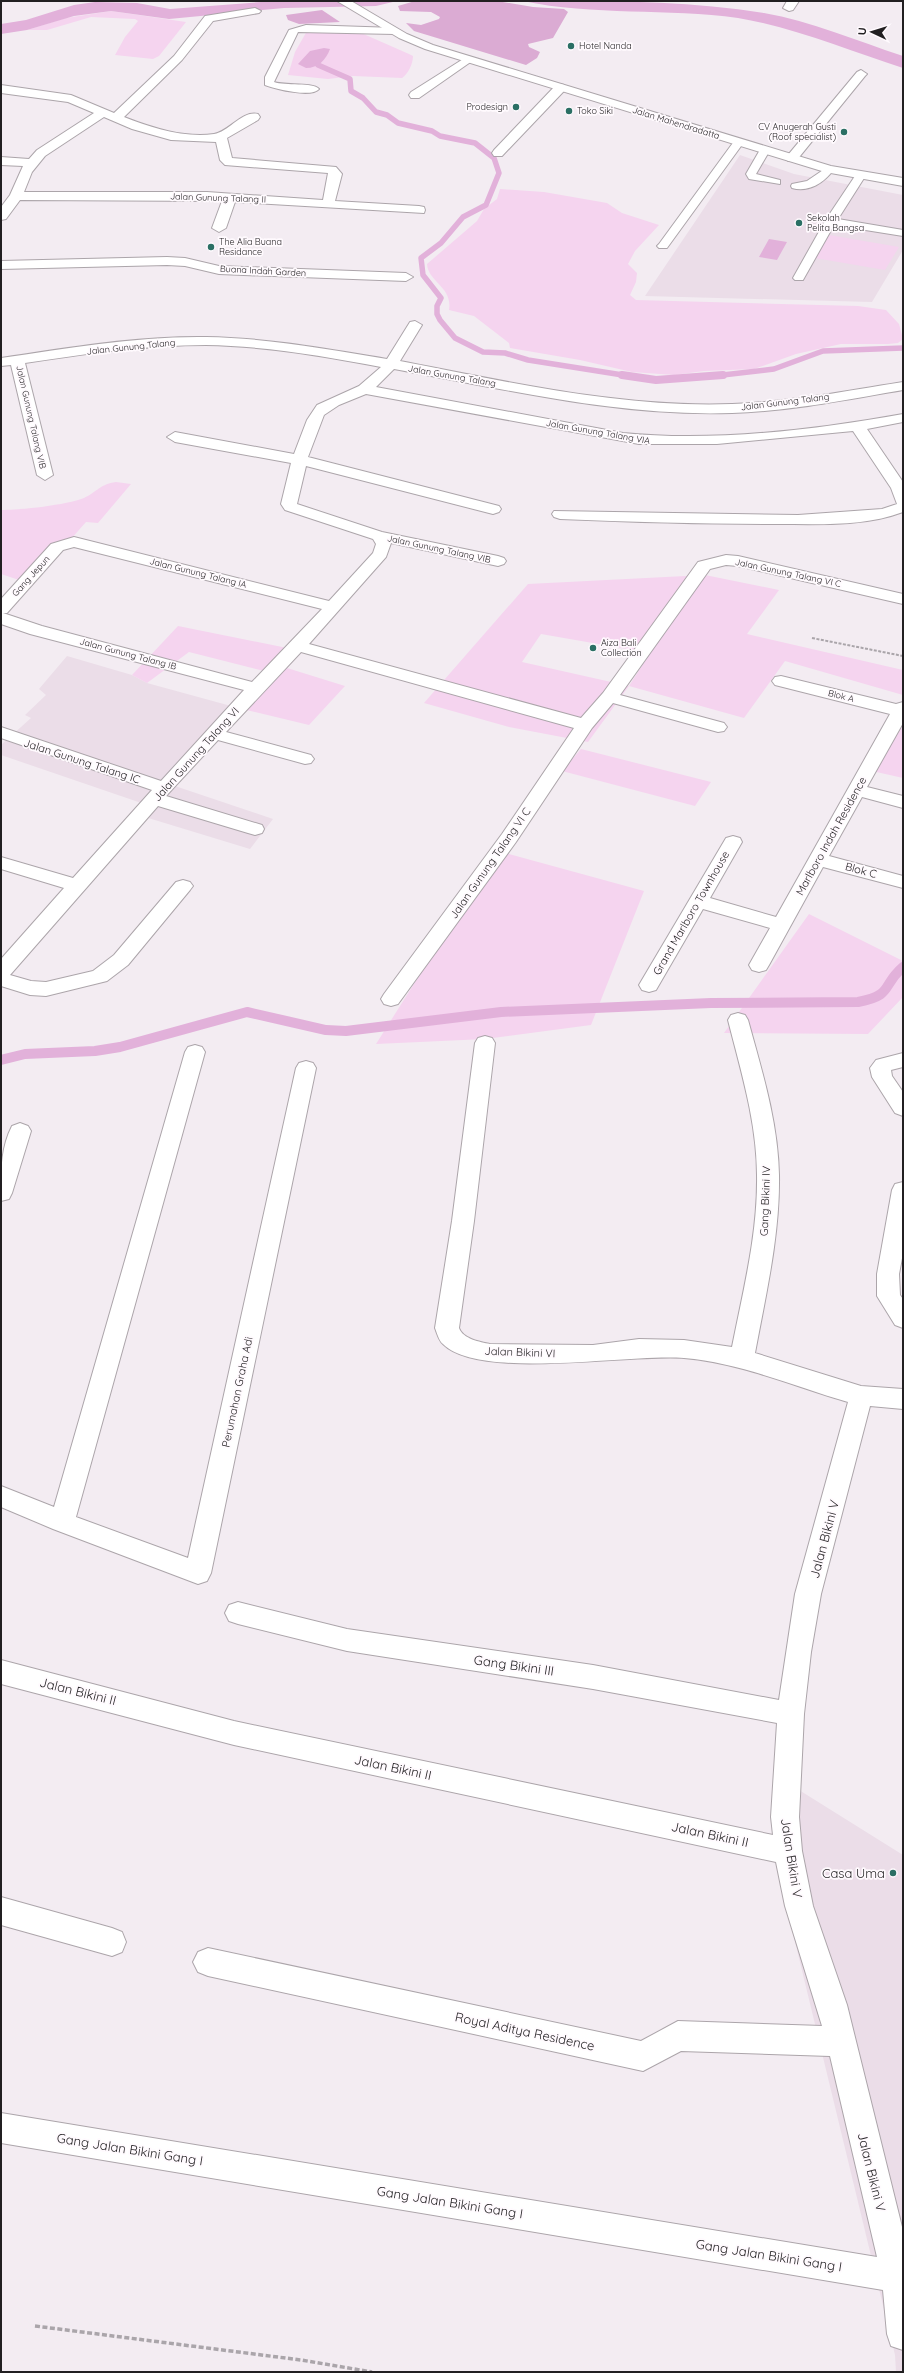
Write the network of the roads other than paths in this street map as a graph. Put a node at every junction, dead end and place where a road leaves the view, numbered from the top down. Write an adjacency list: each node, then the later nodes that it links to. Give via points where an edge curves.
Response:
1 (244, 1): 4 (main road)
2 (343, 1): 5 (main road, Jalan Mahendradatta)
3 (255, 11): 4 (main road)
4 (218, 15): 13 (main road, via 206,21 178,58)
5 (395, 31): 6 (main road, Jalan Mahendradatta, via 429,47); 10 (lane, via 306,28 294,30 269,83 281,88)
6 (468, 59): 8 (main road, Jalan Mahendradatta); 11 (main road)
7 (861, 74): 19 (main road)
8 (560, 88): 16 (main road, Jalan Mahendradatta); 18 (main road)
9 (1, 89): 12 (main road, via 71,99)
10 (314, 89)
11 (414, 95)
12 (103, 112): 13 (main road); 21 (main road, via 58,140)
13 (118, 117): 15 (main road, via 136,126 170,136)
14 (254, 117): 15 (main road)
15 (218, 138): 29 (main road, via 222,140 226,160 229,162 335,171)
16 (739, 142): 17 (main road, Jalan Mahendradatta); 35 (lane)
17 (765, 150): 19 (main road, Jalan Mahendradatta); 25 (lane, via 751,174 753,177)
18 (498, 153)
19 (792, 158): 22 (main road, Jalan Mahendradatta)
20 (1, 161): 21 (main road)
21 (31, 164): 27 (main road)
22 (829, 168): 23 (main road, Jalan Mahendradatta); 26 (lane, via 810,186)
23 (861, 176): 24 (main road, Jalan Mahendradatta); 32 (lane)
24 (903, 180)
25 (776, 182)
26 (796, 186)
27 (16, 196): 28 (main road, Jalan Gunung Talang II); 31 (main road)
28 (230, 197): 29 (main road, Jalan Gunung Talang II); 33 (main road)
29 (328, 204): 30 (main road, Jalan Gunung Talang II)
30 (420, 210)
31 (1, 216)
32 (831, 221): 34 (lane); 38 (lane)
33 (219, 228)
34 (900, 233)
35 (663, 246)
36 (1, 265): 37 (main road, Buana Indah Garden, via 167,261 185,262 219,270)
37 (406, 277)
38 (799, 278)
39 (415, 325): 42 (main road)
40 (17, 359): 41 (main road, Jalan Gunung Talang); 42 (main road, Jalan Gunung Talang, via 156,342 219,342 291,348); 49 (main road, Jalan Gunung Talang VIB)
41 (1, 362)
42 (392, 365): 43 (main road, Jalan Gunung Talang, via 569,396 676,408 764,406); 44 (main road)
43 (903, 386)
44 (364, 389): 46 (main road, Jalan Gunung Talang VIA, via 652,442 769,436); 48 (main road, via 330,403 318,413)
45 (903, 418): 46 (main road, Jalan Gunung Talang VIA)
46 (858, 427): 50 (main road, via 899,488)
47 (175, 437): 48 (main road)
48 (300, 460): 52 (main road); 54 (main road, Jalan Gunung Talang VIB, via 289,497 291,507)
49 (45, 475)
50 (903, 502)
51 (903, 507): 53 (main road, via 890,514 803,519 725,520)
52 (493, 509)
53 (560, 514)
54 (379, 536): 56 (main road, Jalan Gunung Talang VIB); 58 (main road, Jalan Gunung Talang VI, via 384,544 380,554)
55 (63, 544): 58 (main road, Jalan Gunung Talang IA, via 80,543); 59 (main road, Gang Jepun, via 57,547)
56 (498, 562)
57 (903, 599): 64 (main road, Jalan Gunung Talang VI C, via 738,561 704,565)
58 (332, 606): 61 (main road, Jalan Gunung Talang VI)
59 (1, 609)
60 (1, 618): 63 (main road, Jalan Gunung Talang IB, via 36,630)
61 (298, 646): 63 (main road, Jalan Gunung Talang VI); 66 (main road)
62 (781, 681): 65 (main road, Blok A)
63 (256, 688): 69 (main road, Jalan Gunung Talang VI)
64 (609, 697): 66 (main road, Jalan Gunung Talang VI C); 67 (main road)
65 (902, 709): 71 (main road, Marlboro Indah Residence)
66 (586, 725): 87 (main road, Jalan Gunung Talang VI C, via 509,838)
67 (718, 727)
68 (1, 732): 72 (main road, Jalan Gunung Talang IC)
69 (214, 734): 70 (main road); 72 (main road, Jalan Gunung Talang VI)
70 (305, 759)
71 (856, 790): 73 (main road); 76 (main road, Marlboro Indah Residence)
72 (160, 793): 74 (main road, Jalan Gunung Talang IC); 79 (main road, Jalan Gunung Talang VI)
73 (903, 802)
74 (255, 830)
75 (733, 842): 81 (main road, Grand Marlboro Townhouse)
76 (818, 859): 78 (main road, Blok C); 82 (main road, Marlboro Indah Residence)
77 (1, 863): 79 (main road)
78 (903, 882)
79 (78, 886): 84 (main road, Jalan Gunung Talang VI)
80 (183, 886): 85 (main road, via 121,960 100,976 46,989 30,988)
81 (697, 901): 82 (main road); 86 (main road, Grand Marlboro Townhouse)
82 (781, 925): 83 (main road, Marlboro Indah Residence)
83 (759, 964)
84 (1, 972)
85 (1, 979)
86 (649, 985)
87 (391, 999)
88 (738, 1020): 98 (main road, Gang Bikini IV, via 760,1102 768,1174 765,1235)
89 (485, 1043): 98 (main road, Jalan Bikini VI, via 447,1328 451,1338 471,1349 490,1353 593,1354 639,1348 684,1349)
90 (195, 1052): 102 (main road)
91 (903, 1060): 93 (main road, via 883,1064 880,1068 882,1077)
92 (306, 1068): 102 (main road, Perumahan Graha Adi, via 198,1574)
93 (903, 1108)
94 (20, 1131): 96 (main road)
95 (903, 1190): 97 (main road, via 888,1274 889,1296)
96 (1, 1193)
97 (903, 1319)
98 (742, 1358): 99 (main road, Jalan Bikini VI)
99 (861, 1396): 100 (main road); 105 (main road, Jalan Bikini V, via 808,1594)
100 (903, 1398)
101 (1, 1496): 102 (main road, Perumahan Graha Adi)
102 (62, 1522)
103 (238, 1613): 105 (main road, Gang Bikini III, via 347,1640 593,1677)
104 (1, 1672): 106 (main road, Jalan Bikini II, via 234,1733)
105 (791, 1714): 106 (main road, Jalan Bikini V, via 785,1817)
106 (788, 1851): 110 (main road, Jalan Bikini V, via 799,1906 832,2005)
107 (1, 1911): 108 (main road)
108 (112, 1942)
109 (208, 1962): 110 (main road, Royal Aditya Residence, via 643,2056 678,2036)
110 (841, 2042): 112 (main road, Jalan Bikini V)
111 (1, 2128): 112 (main road, Gang Jalan Bikini Gang I)
112 (898, 2276): 113 (main road, Jalan Bikini V)
113 (903, 2334)

